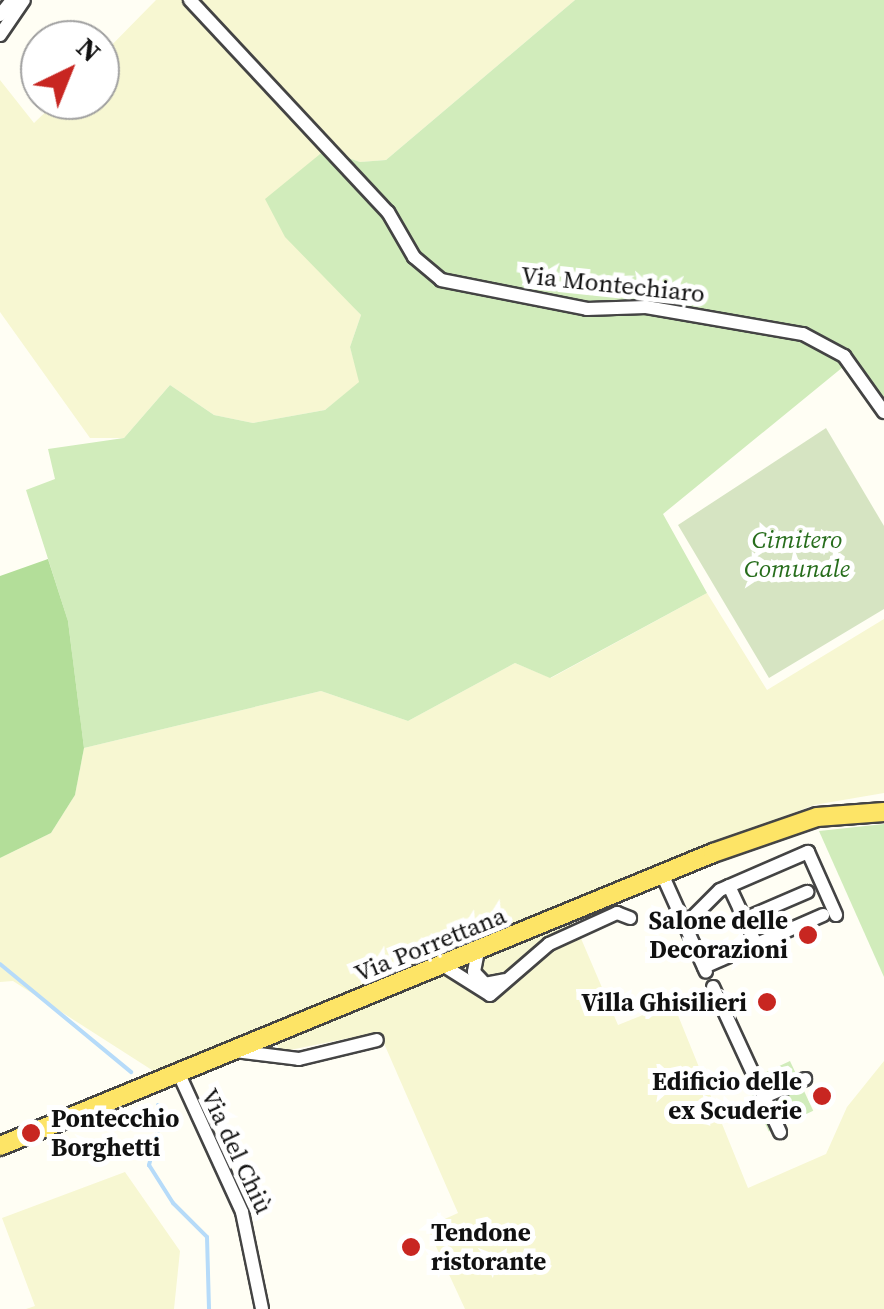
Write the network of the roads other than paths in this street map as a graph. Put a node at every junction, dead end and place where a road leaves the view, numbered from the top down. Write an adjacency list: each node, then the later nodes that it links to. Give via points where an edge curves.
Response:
1 (12, 0): 4 (street)
2 (24, 0): 5 (street)
3 (190, 0): 6 (street, Via Montechiaro, via 388,212 414,257 442,280 587,310 646,307 803,334 844,356)
4 (0, 14)
5 (0, 35)
6 (884, 412)
7 (884, 812): 8 (main road, Via Porrettana, via 817,817)
8 (662, 874): 13 (street); 15 (main road, Via Porrettana)
9 (729, 886): 12 (street); 13 (street); 14 (street, via 808,852 831,913)
10 (806, 892): 12 (street)
11 (630, 918): 17 (street, via 617,913 548,944)
12 (744, 919): 14 (street)
13 (685, 926): 14 (street, via 705,970)
14 (756, 944)
15 (472, 960): 16 (main road, Via Porrettana); 17 (street, via 485,984)
16 (444, 966): 17 (street, via 481,995); 20 (main road, Via Porrettana)
17 (516, 975)
18 (714, 987): 23 (street)
19 (377, 1040): 20 (street, via 298,1059)
20 (232, 1051): 21 (main road, Via Porrettana)
21 (178, 1072): 25 (main road, Via Porrettana); 26 (street, Via del Chiù, via 242,1212)
22 (806, 1079): 23 (street)
23 (764, 1098): 24 (street)
24 (780, 1132)
25 (0, 1146)
26 (262, 1309)

